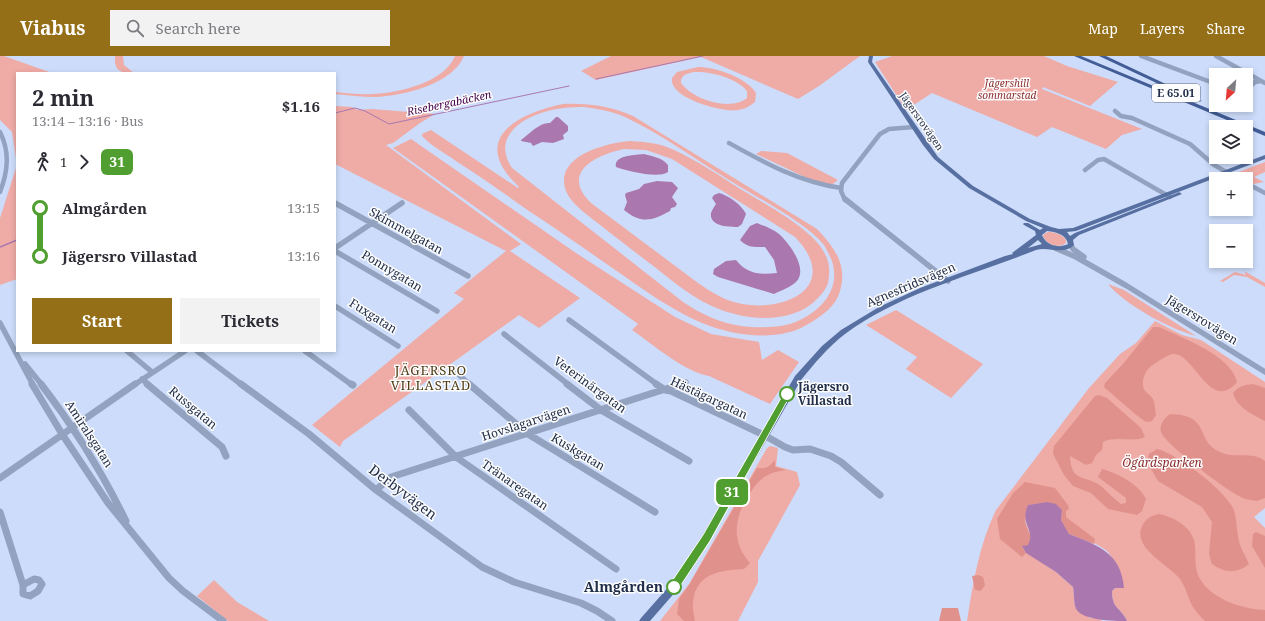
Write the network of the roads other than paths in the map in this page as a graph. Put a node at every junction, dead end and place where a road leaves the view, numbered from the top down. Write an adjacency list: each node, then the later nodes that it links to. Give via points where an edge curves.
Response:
1 (871, 56): 11 (main road, Jägersrovägen, via 870,62)
2 (1077, 56): 14 (highway, E 65.01)
3 (1087, 56): 10 (highway, E 65.01)
4 (1102, 56): 10 (highway)
5 (1141, 56): 8 (street)
6 (1216, 56): 7 (street)
7 (1261, 80)
8 (1209, 81)
9 (1115, 111): 18 (street, via 1121,116 1132,118 1190,144)
10 (1238, 119): 12 (highway, E 65.01)
11 (914, 127): 20 (main road, Jägersrovägen, via 933,154); 22 (street, via 893,128 880,134 844,180)
12 (1265, 130)
13 (0, 132): 23 (street, via 4,138 7,155 6,173)
14 (1265, 134)
15 (729, 142): 22 (street, via 796,178 821,186)
16 (1265, 157): 18 (main road)
17 (1085, 170): 25 (street, via 1098,160 1104,159)
18 (1226, 172)
19 (1209, 178): 25 (main road, via 1194,184 1184,192)
20 (972, 187): 29 (main road, Jägersrovägen, via 1028,220); 31 (main road, Jägersrovägen, via 996,206 1034,228)
21 (1253, 187): 24 (street)
22 (841, 188): 38 (street, via 846,201)
23 (0, 192)
24 (1265, 193)
25 (1167, 196): 30 (main road, via 1074,230); 32 (main road, via 1077,234)
26 (402, 203): 28 (street)
27 (336, 204): 28 (street, Skimmelgatan)
28 (372, 224): 34 (street); 37 (street, Skimmelgatan)
29 (1050, 229): 30 (main road, Jägersrovägen); 31 (main road, Agnesfridsvägen, via 1043,230)
30 (1059, 231): 32 (main road)
31 (1039, 235): 33 (main road, Jägersrovägen, via 1042,241); 36 (main road, Agnesfridsvägen)
32 (1070, 242): 33 (main road, Agnesfridsvägen, via 1065,248); 39 (street, Jägersrovägen, via 1078,253)
33 (1054, 248): 36 (main road, Agnesfridsvägen, via 1036,246 1023,254); 39 (street, Jägersrovägen, via 1076,257)
34 (336, 249)
35 (336, 251): 41 (street, Ponnygatan)
36 (1007, 258): 38 (main road, Agnesfridsvägen)
37 (468, 276)
38 (948, 281): 63 (main road, Agnesfridsvägen, via 876,311 833,340 798,378)
39 (1127, 286): 52 (street, Jägersrovägen)
40 (336, 307): 45 (street, Fuxgatan)
41 (437, 311)
42 (569, 320): 57 (street, Hästägargatan)
43 (0, 323): 50 (street, Amiralsgatan)
44 (504, 334): 59 (street, Veterinärgatan)
45 (398, 346)
46 (128, 352): 51 (street)
47 (183, 352): 51 (street)
48 (198, 352): 68 (street, Derbyvägen, via 309,434)
49 (305, 352): 56 (street)
50 (18, 357): 60 (street, Amiralsgatan); 61 (street, Amiralsgatan, via 32,386)
51 (152, 372): 54 (street)
52 (1265, 372)
53 (457, 373): 62 (street, Kuskgatan)
54 (142, 379): 60 (street); 64 (street, Russgatan, via 222,447)
55 (686, 382): 57 (street, Hovslagarvägen)
56 (353, 385)
57 (665, 390): 59 (street, Hovslagarvägen); 63 (street, Hästägargatan)
58 (410, 410): 65 (street, Tränaregatan)
59 (601, 410): 62 (street, Hovslagarvägen); 66 (street, Veterinärgatan)
60 (73, 427): 61 (street); 72 (street, Amiralsgatan, via 96,464)
61 (62, 434): 67 (street); 72 (street, Amiralsgatan, via 108,503)
62 (528, 434): 65 (street, Hovslagarvägen); 71 (street, Kuskgatan)
63 (764, 435): 69 (street, Hästägargatan, via 793,450 810,449 831,456); 77 (main road, Agnesfridsvägen, via 694,558 674,587)
64 (226, 456)
65 (456, 457): 68 (street, Hovslagarvägen, via 391,477); 73 (street, Tränaregatan)
66 (689, 461)
67 (0, 478)
68 (376, 490): 76 (street, Derbyvägen, via 495,576 577,600)
69 (880, 495)
70 (0, 512): 74 (street)
71 (655, 512)
72 (130, 530): 75 (street, Amiralsgatan, via 169,578)
73 (616, 569)
74 (23, 585)
75 (223, 621)
76 (612, 621)
77 (644, 621)

